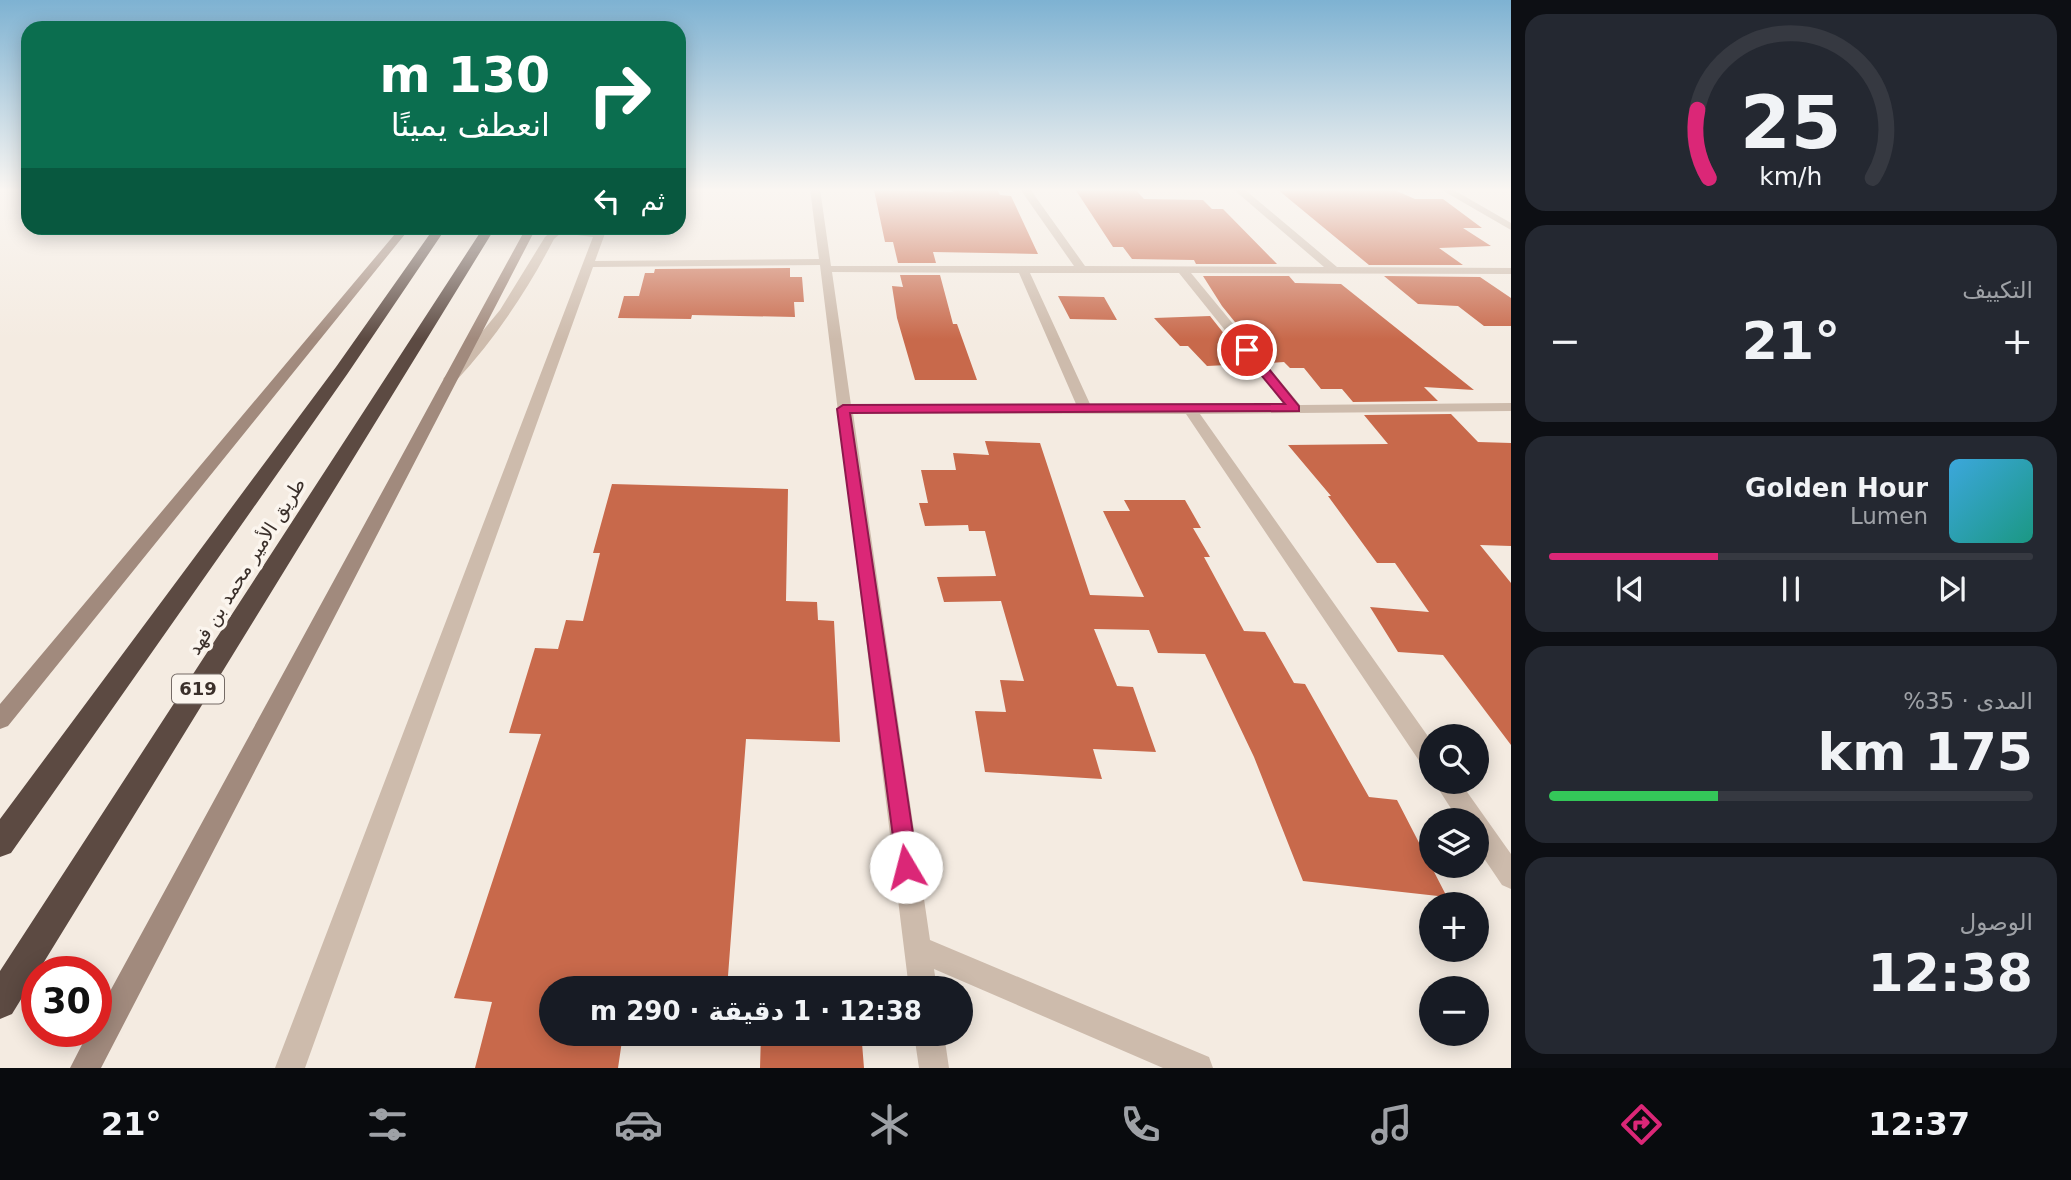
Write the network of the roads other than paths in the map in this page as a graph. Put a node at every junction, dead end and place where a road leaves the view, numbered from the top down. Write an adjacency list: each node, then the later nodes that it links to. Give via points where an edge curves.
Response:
1 (396, 239): 24 (main road)
2 (433, 239): 26 (highway, طريق الأمير محمد بن فهد)
3 (482, 239): 31 (highway, طريق الأمير محمد بن فهد / 619)
4 (525, 239): 17 (main road)
5 (549, 239): 17 (street, via 514,302 482,347)
6 (598, 239): 10 (street)
7 (820, 239): 11 (street)
8 (1060, 239): 14 (street)
9 (1297, 239): 13 (street)
10 (589, 264): 11 (street); 34 (street)
11 (824, 266): 12 (street); 21 (street)
12 (1023, 270): 14 (street); 19 (street)
13 (1334, 270): 15 (street); 16 (street)
14 (1083, 271): 16 (street)
15 (1511, 271)
16 (1184, 272): 20 (street)
17 (448, 382): 33 (main road)
18 (1504, 407): 20 (street); 23 (street)
19 (1085, 408): 21 (street); 22 (street)
20 (1295, 408): 22 (street)
21 (843, 409): 29 (street)
22 (1190, 410): 25 (street)
23 (1511, 418)
24 (0, 720)
25 (1419, 742)
26 (0, 843)
27 (1489, 844): 28 (street)
28 (1511, 876)
29 (917, 948): 30 (street); 36 (street)
30 (921, 976)
31 (0, 1002)
32 (931, 1046): 35 (street)
33 (85, 1068)
34 (290, 1068)
35 (934, 1068)
36 (1198, 1068)

